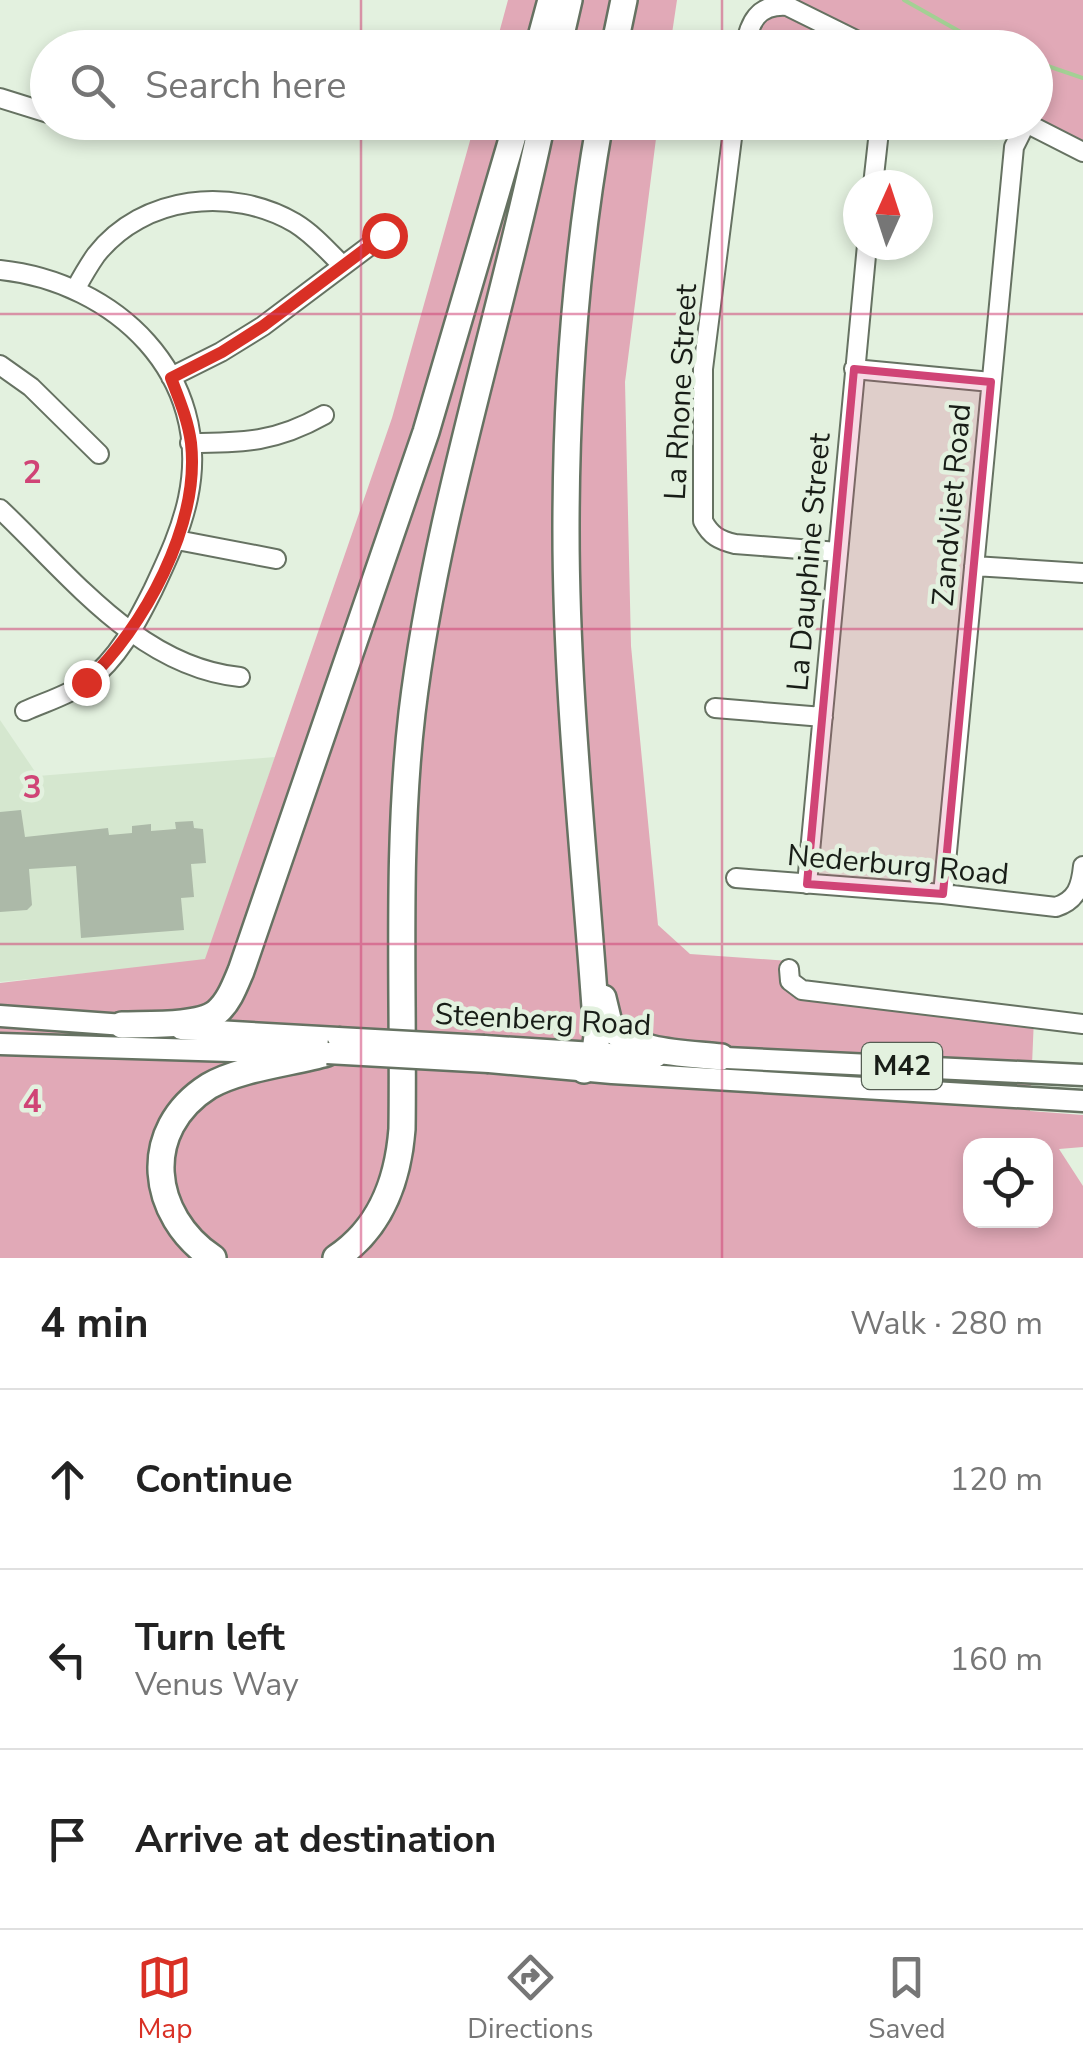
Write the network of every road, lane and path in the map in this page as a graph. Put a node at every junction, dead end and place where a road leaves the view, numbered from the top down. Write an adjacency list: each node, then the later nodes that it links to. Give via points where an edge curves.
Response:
1 (551, 0): 4 (highway)
2 (569, 0): 5 (highway)
3 (624, 0): 6 (highway)
4 (543, 30)
5 (562, 30)
6 (618, 30)
7 (750, 30): 8 (street, via 753,19 773,5)
8 (836, 30)
9 (0, 98): 10 (street)
10 (30, 107)
11 (1053, 137): 18 (street)
12 (512, 140): 52 (highway, via 426,432 242,971 211,1016)
13 (538, 140): 60 (highway, via 428,603 412,715 399,1153 376,1218)
14 (598, 140): 48 (highway, via 577,288 566,530)
15 (732, 140): 35 (street, La Rhone Street, via 703,370 703,521 709,533 735,544)
16 (878, 140): 19 (street)
17 (1017, 140): 29 (street, Zandvliet Road)
18 (1083, 152)
19 (875, 170)
20 (384, 235): 22 (street)
21 (865, 260): 27 (street, La Dauphine Street)
22 (342, 264): 24 (street, via 272,211 194,200 126,227 98,253); 28 (street, via 263,326)
23 (6, 271): 24 (street); 25 (street)
24 (76, 288): 28 (street, via 134,326)
25 (0, 290)
26 (0, 364): 32 (street)
27 (854, 370): 29 (street); 35 (street, La Dauphine Street)
28 (171, 378): 31 (street)
29 (991, 382): 37 (street, Zandvliet Road)
30 (324, 415): 31 (street, via 271,439)
31 (190, 443): 34 (street, via 189,496)
32 (99, 454)
33 (0, 509): 39 (street)
34 (177, 540): 36 (street); 39 (street)
35 (838, 552): 43 (street, La Dauphine Street)
36 (276, 559)
37 (974, 566): 38 (street); 47 (street, Zandvliet Road)
38 (1083, 573)
39 (132, 631): 40 (street, via 195,670); 42 (street, via 86,682)
40 (240, 677)
41 (715, 708): 43 (street)
42 (25, 711)
43 (823, 717): 46 (street, La Dauphine Street)
44 (1083, 866): 47 (street, Nederburg Road, via 1077,893 1056,907)
45 (736, 878): 46 (street, Nederburg Road)
46 (807, 884): 47 (street, Nederburg Road)
47 (943, 894)
48 (592, 944): 55 (highway, via 605,1012 617,1034 652,1048); 56 (highway)
49 (789, 969): 51 (street, via 790,981 802,990)
50 (0, 1016): 52 (main road, Steenberg Road / M42)
51 (1083, 1024)
52 (122, 1025): 54 (main road, Steenberg Road / M42)
53 (0, 1044): 54 (main road, Steenberg Road / M42)
54 (333, 1046): 56 (main road, Steenberg Road / M42, bridge); 59 (highway, via 220,1081 174,1121 162,1161 165,1199 184,1234)
55 (720, 1057): 56 (main road, Steenberg Road / M42); 57 (main road, Steenberg Road / M42)
56 (590, 1062): 58 (main road, Steenberg Road / M42)
57 (1083, 1075)
58 (1083, 1100)
59 (213, 1258)
60 (336, 1258)

